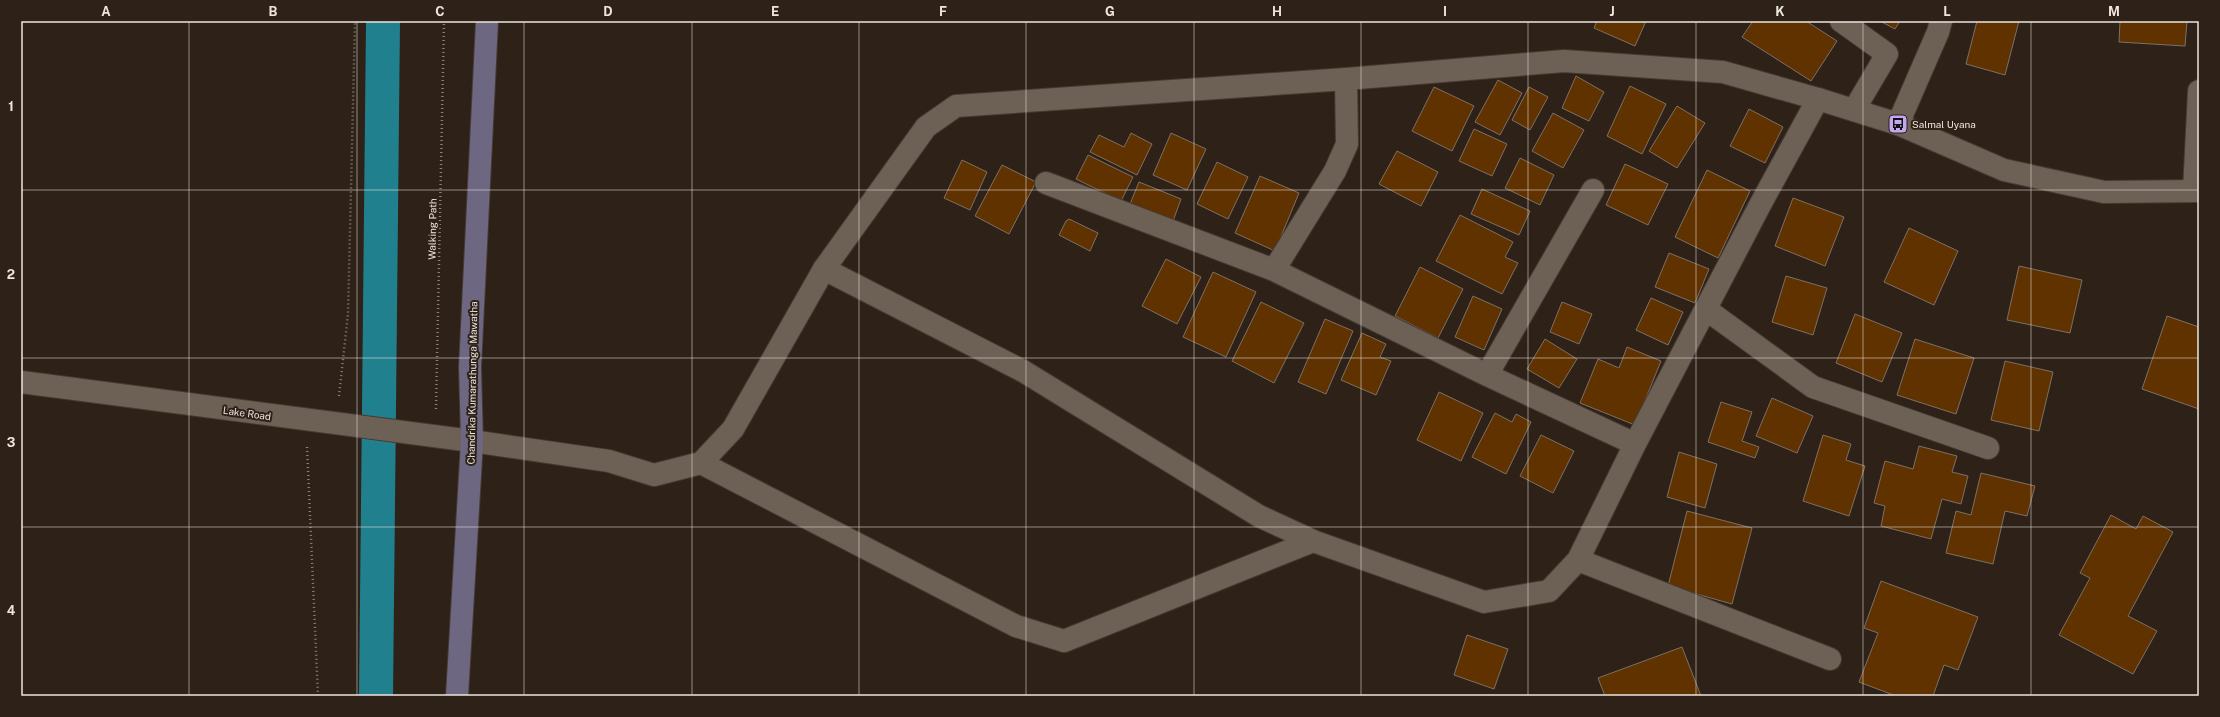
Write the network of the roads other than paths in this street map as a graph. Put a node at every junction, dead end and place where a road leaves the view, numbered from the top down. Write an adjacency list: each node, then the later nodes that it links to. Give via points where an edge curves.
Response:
1 (487, 21): 17 (main road, Chandrika Kumarathunga Mawatha, via 470,367)
2 (1841, 21): 7 (street, via 1887,54)
3 (1941, 21): 8 (street)
4 (1346, 79): 6 (street, via 1564,61 1723,72); 12 (street, via 956,106 926,127); 13 (street, via 1347,144 1335,170)
5 (2199, 91): 11 (street)
6 (1818, 99): 7 (street); 14 (street)
7 (1854, 110): 8 (street)
8 (1898, 124): 11 (street, via 2004,170 2104,192)
9 (1046, 183): 13 (street)
10 (1593, 190): 15 (street)
11 (2196, 191)
12 (824, 269): 20 (street, via 733,429); 21 (street, via 1023,371 1260,516)
13 (1274, 270): 15 (street)
14 (1707, 310): 18 (street); 19 (street, via 1812,387)
15 (1487, 375): 18 (street)
16 (21, 382): 17 (street, Lake Road)
17 (472, 441): 20 (street, Lake Road, via 609,461 654,475); 24 (main road, Chandrika Kumarathunga Mawatha)
18 (1635, 444): 22 (street)
19 (1988, 448)
20 (701, 462): 21 (street, via 1016,626 1064,640)
21 (1313, 541): 22 (street, via 1484,602 1549,591)
22 (1578, 560): 23 (street)
23 (1830, 659)
24 (457, 696)

